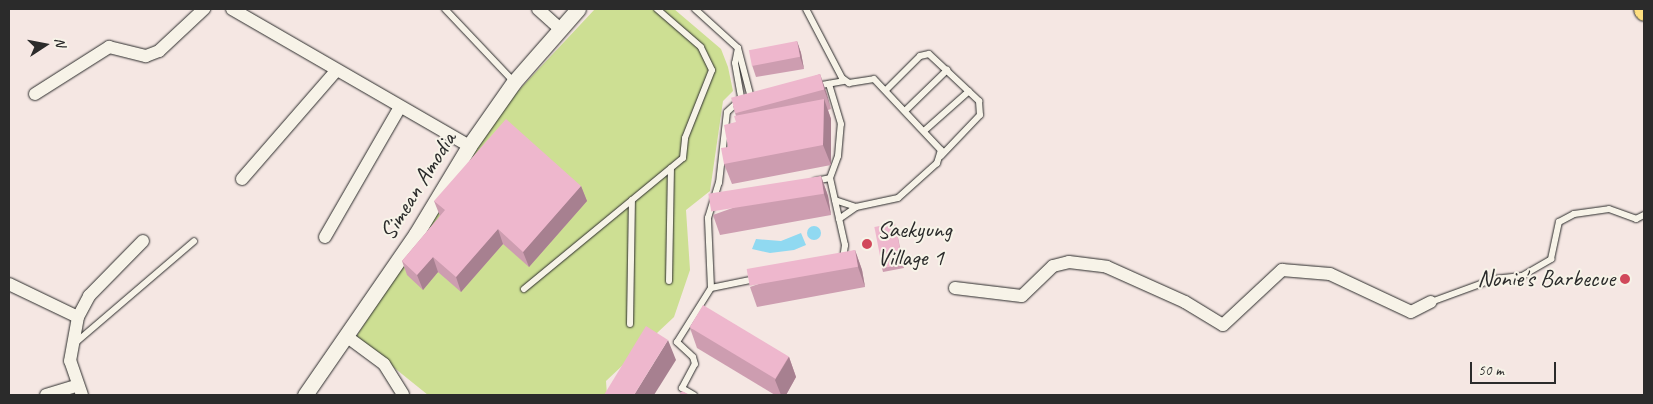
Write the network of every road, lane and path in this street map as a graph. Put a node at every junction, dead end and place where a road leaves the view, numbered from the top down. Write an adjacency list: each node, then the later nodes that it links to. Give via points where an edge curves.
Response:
1 (204, 9): 19 (street, via 159,51 146,56 109,47)
2 (232, 9): 12 (street)
3 (445, 9): 14 (lane)
4 (538, 9): 9 (street)
5 (578, 9): 9 (street, Simean Amodia)
6 (656, 9): 32 (lane, via 701,47 712,70 685,138 683,158)
7 (695, 9): 10 (lane)
8 (806, 9): 13 (lane)
9 (561, 30): 14 (street, Simean Amodia)
10 (738, 48): 21 (lane); 22 (lane, via 735,63)
11 (947, 70): 17 (lane, via 935,57 920,56); 18 (lane); 24 (lane)
12 (335, 72): 23 (street); 34 (street)
13 (844, 81): 15 (lane); 17 (lane, via 874,79)
14 (514, 82): 30 (street, Simean Amodia)
15 (829, 84): 16 (lane); 25 (lane)
16 (809, 87)
17 (886, 90): 24 (lane)
18 (969, 91): 27 (lane); 31 (lane, via 983,110)
19 (36, 94)
20 (760, 96): 21 (lane)
21 (750, 97): 22 (lane)
22 (741, 99): 29 (lane, via 728,107)
23 (400, 107): 30 (street); 43 (street)
24 (905, 111): 27 (lane)
25 (837, 113): 26 (lane); 33 (lane, via 841,124 838,156)
26 (828, 115)
27 (924, 131): 31 (lane)
28 (731, 133): 29 (lane)
29 (721, 135): 37 (lane)
30 (469, 146): 56 (street, Simean Amodia, via 416,234)
31 (941, 156): 40 (lane, via 898,198)
32 (671, 168): 38 (lane); 48 (lane)
33 (830, 178): 35 (lane); 39 (lane)
34 (242, 179)
35 (810, 182)
36 (726, 197): 37 (lane)
37 (716, 199): 50 (lane, via 708,218)
38 (632, 200): 52 (lane); 55 (lane)
39 (835, 200): 40 (lane); 42 (lane)
40 (856, 206): 42 (lane)
41 (1644, 215): 53 (lane, via 1636,219 1609,209 1574,214 1559,222 1551,259 1522,276 1494,279)
42 (839, 219): 46 (lane, via 845,245 843,260)
43 (325, 237)
44 (143, 241): 54 (street, via 89,296)
45 (194, 241): 57 (lane)
46 (836, 262)
47 (769, 276): 50 (lane)
48 (669, 281)
49 (9, 284): 54 (street)
50 (711, 288): 58 (lane, via 677,342 693,357 695,364)
51 (955, 288): 53 (street, via 1022,296 1053,266 1069,262 1106,267 1185,302 1223,325 1282,270 1330,274 1411,312)
52 (524, 289)
53 (1431, 302)
54 (78, 317): 57 (street)
55 (630, 324)
56 (346, 336): 61 (street, Simean Amodia); 62 (street, via 384,364)
57 (70, 345): 59 (street)
58 (682, 388): 63 (lane); 64 (lane)
59 (79, 391): 60 (street)
60 (46, 395)
61 (305, 395)
62 (403, 395)
63 (678, 395)
64 (694, 395)

